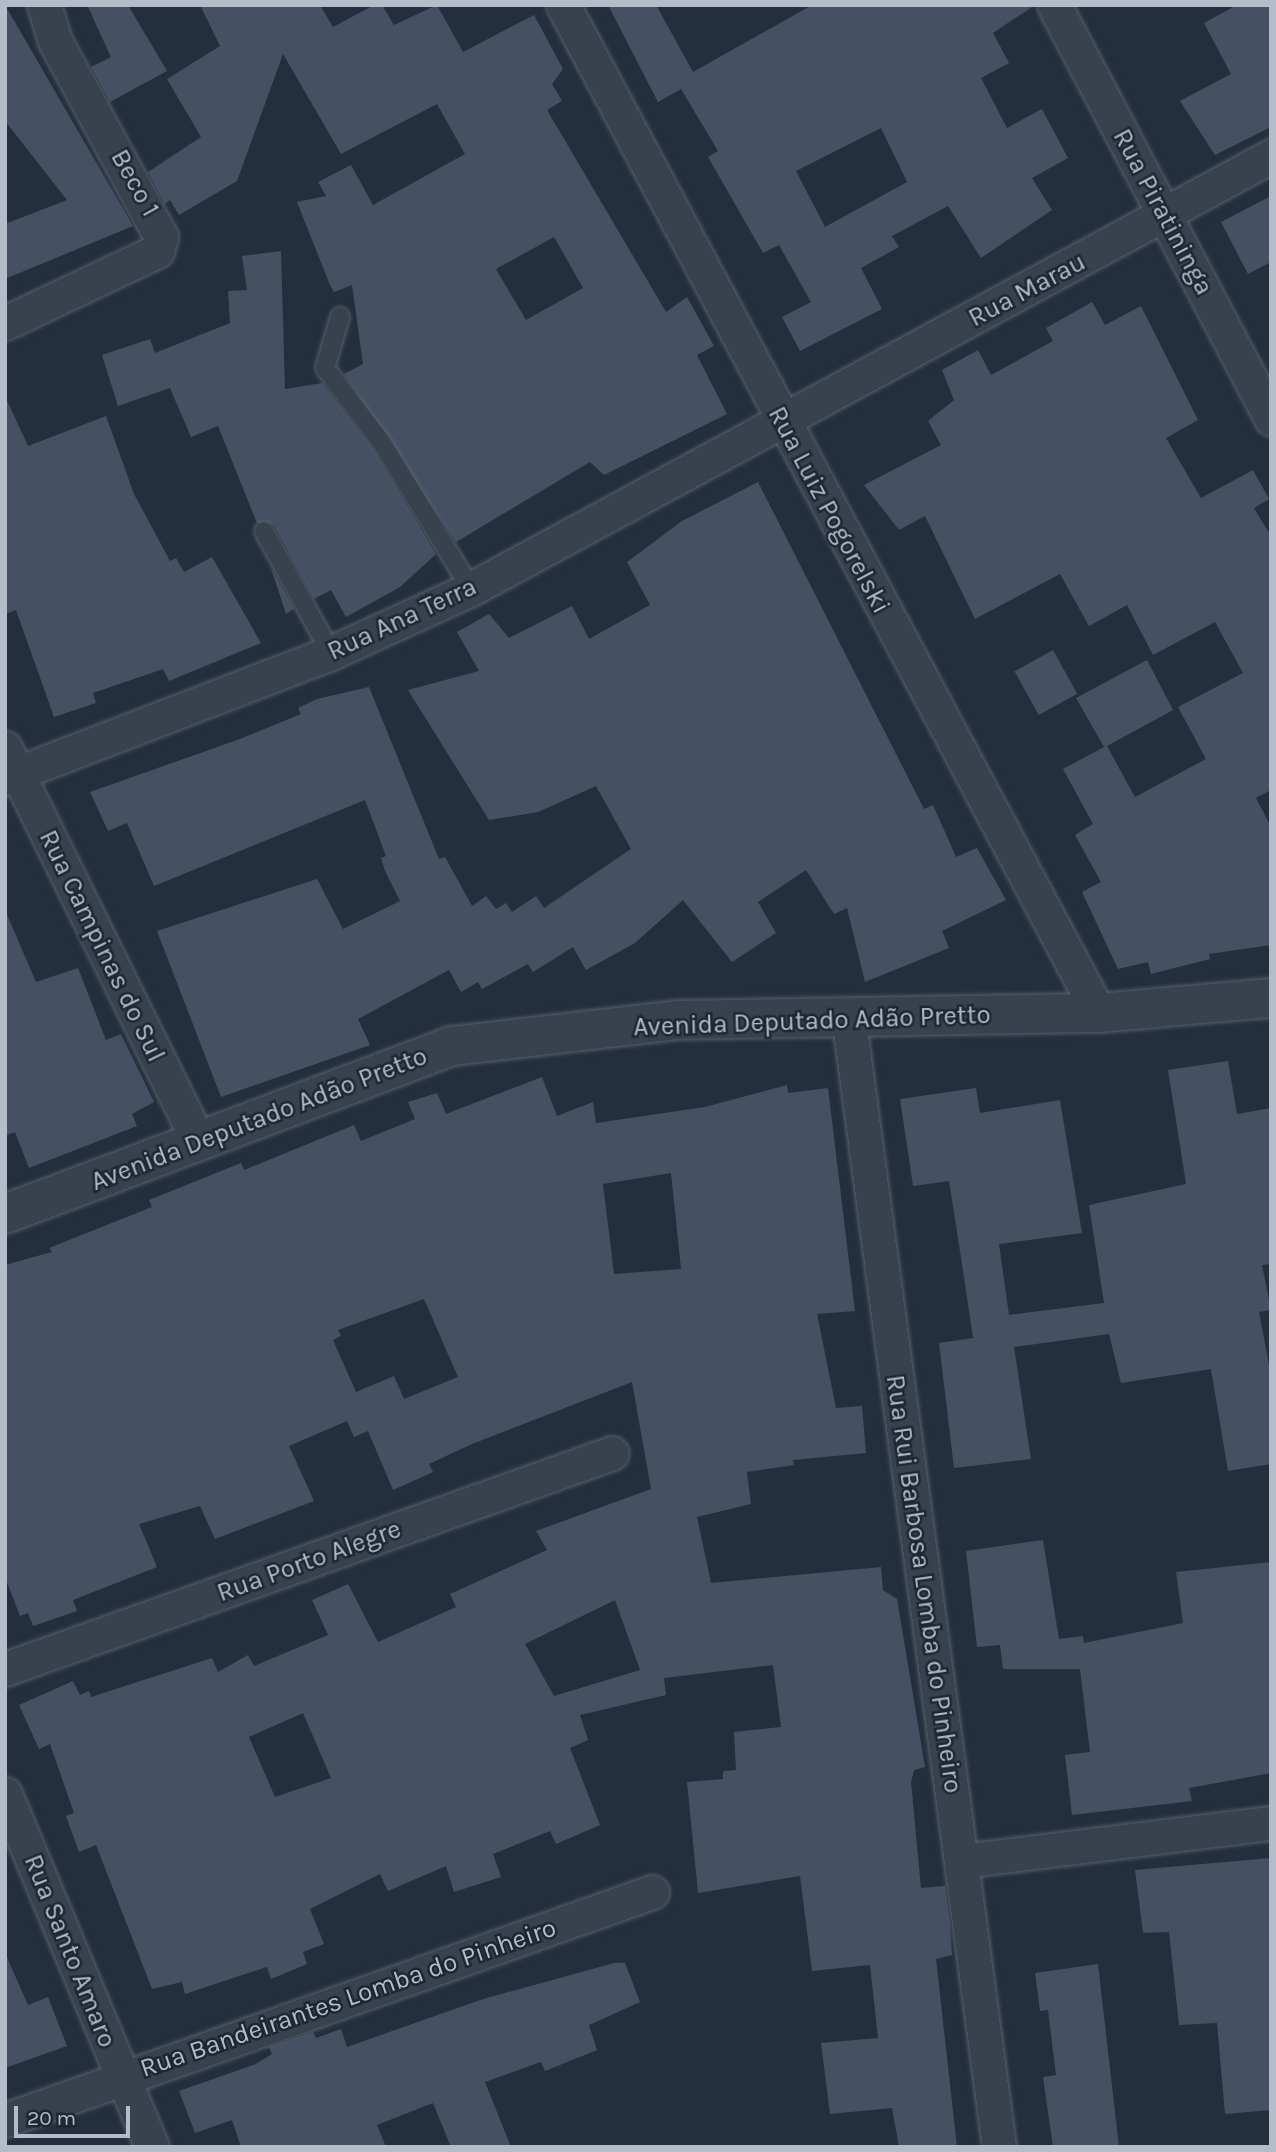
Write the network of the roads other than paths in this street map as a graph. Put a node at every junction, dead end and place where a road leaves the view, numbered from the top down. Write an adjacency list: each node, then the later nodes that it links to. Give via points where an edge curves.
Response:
1 (44, 5): 7 (street, Beco 1, via 55,41 161,237 157,251)
2 (563, 5): 9 (street, Rua Luiz Pogorelski)
3 (1054, 5): 5 (street, Rua Piratininga)
4 (1271, 156): 5 (street, Rua Marau)
5 (1166, 215): 8 (street, Rua Piratininga); 9 (street, Rua Marau)
6 (340, 317): 11 (lane, via 325,368 382,443)
7 (5, 323)
8 (1271, 419)
9 (781, 421): 11 (street, Rua Ana Terra); 15 (street, Rua Luiz Pogorelski)
10 (264, 531): 12 (lane)
11 (471, 589): 12 (street, Rua Ana Terra)
12 (331, 653): 13 (street, Rua Ana Terra)
13 (9, 767): 17 (street, Rua Campinas do Sul)
14 (1271, 998): 15 (street, Avenida Deputado Adão Pretto)
15 (1099, 1013): 16 (street, Avenida Deputado Adão Pretto)
16 (849, 1021): 17 (street, Avenida Deputado Adão Pretto, via 677,1020 453,1046); 23 (street, Rua Rui Barbosa Lomba do Pinheiro)
17 (199, 1143): 18 (street, Avenida Deputado Adão Pretto)
18 (5, 1214)
19 (612, 1453): 20 (street, Rua Porto Alegre)
20 (5, 1670)
21 (5, 1794): 25 (street, Rua Santo Amaro)
22 (1271, 1823): 23 (street)
23 (961, 1861): 28 (street, Rua Rui Barbosa Lomba do Pinheiro)
24 (652, 1892): 25 (street, Rua Bandeirantes Lomba do Pinheiro)
25 (121, 2078): 26 (street, Rua Bandeirantes Lomba do Pinheiro); 27 (street, Rua Santo Amaro)
26 (5, 2120)
27 (152, 2147)
28 (999, 2147)

